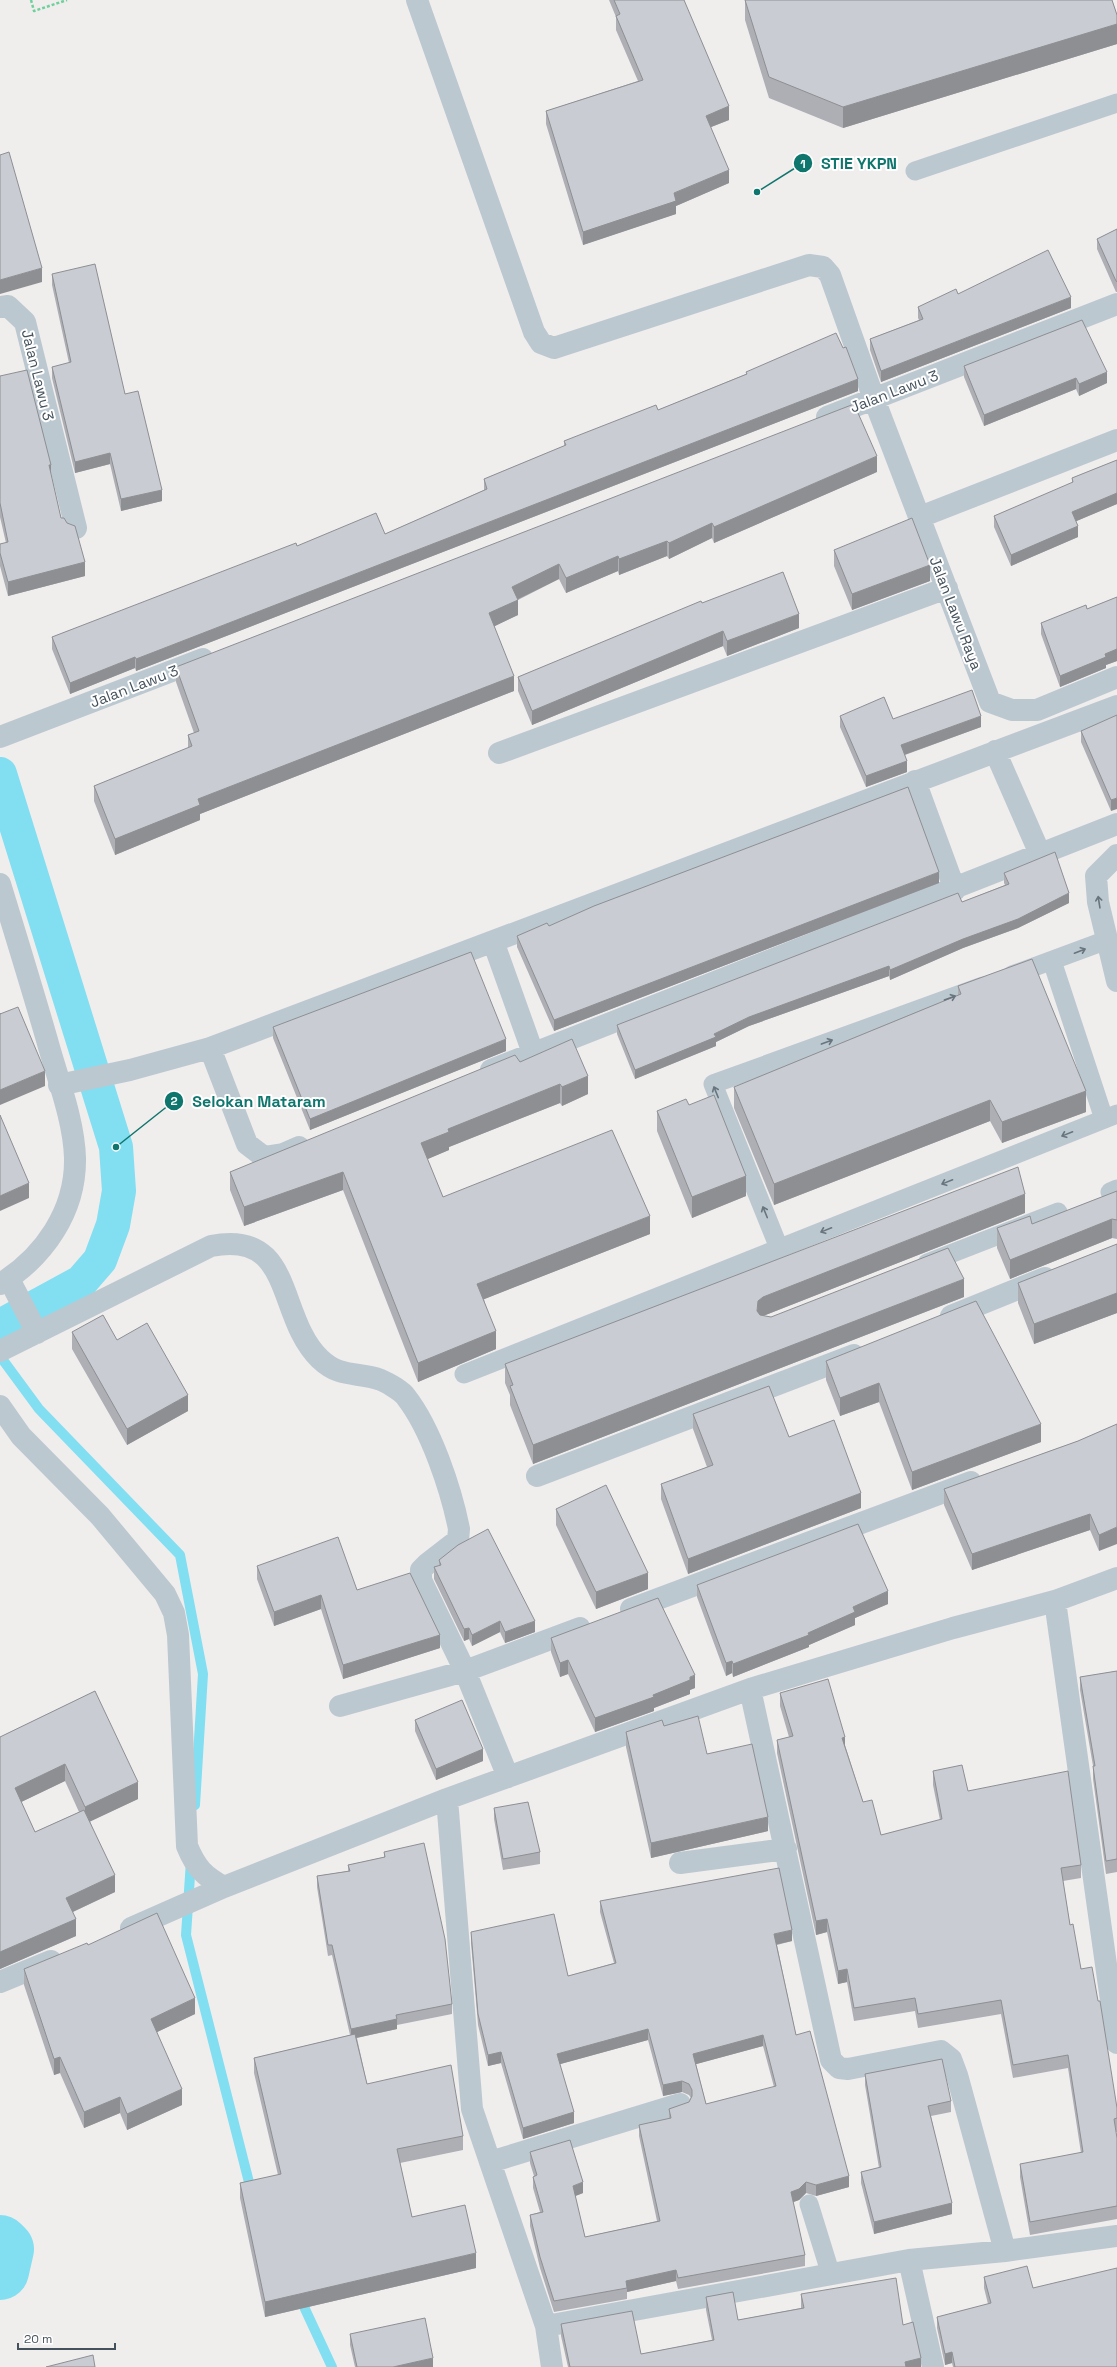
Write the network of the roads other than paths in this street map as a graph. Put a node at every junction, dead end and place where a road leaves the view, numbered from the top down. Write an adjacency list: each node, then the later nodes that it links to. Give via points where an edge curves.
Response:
1 (417, 0): 6 (street, Jalan Lawu Raya, via 534,332 542,343 554,348 809,265 823,267 830,275)
2 (1117, 102): 3 (lane)
3 (915, 170)
4 (1117, 304): 6 (street, Jalan Lawu 3)
5 (0, 307): 10 (street, Jalan Lawu 3, via 8,306 25,322)
6 (874, 398): 7 (street, Jalan Lawu 3); 9 (street, Jalan Lawu Raya)
7 (807, 424)
8 (1117, 440): 9 (street)
9 (920, 517): 11 (street, Jalan Lawu Raya)
10 (76, 528)
11 (947, 588): 13 (street, Jalan Lawu Raya, via 990,702 1012,710 1037,710); 17 (street)
12 (222, 652): 15 (street, Jalan Lawu 3)
13 (1117, 677)
14 (1117, 706): 16 (street)
15 (8, 734)
16 (995, 751): 18 (street); 20 (street)
17 (499, 753)
18 (914, 781): 23 (street); 25 (street)
19 (1117, 824): 20 (street)
20 (1040, 854): 23 (street)
21 (1117, 855): 24 (street, one-way to 21, via 1098,902 1096,876)
22 (0, 884): 31 (street)
23 (955, 890): 29 (street)
24 (1107, 940): 26 (lane, one-way to 24); 27 (street)
25 (493, 941): 28 (street); 29 (street)
26 (1052, 961): 32 (lane); 35 (lane, one-way to 26, via 713,1084)
27 (1117, 981)
28 (210, 1048): 31 (street, via 122,1072); 33 (street, via 247,1144 264,1157 283,1154)
29 (534, 1053): 30 (street)
30 (474, 1076)
31 (59, 1085): 38 (street, via 67,1111 75,1158 70,1196 56,1231)
32 (1110, 1116): 35 (lane, one-way to 35)
33 (320, 1139)
34 (1058, 1212): 36 (lane)
35 (779, 1248): 43 (lane)
36 (912, 1269)
37 (1066, 1270): 39 (street)
38 (9, 1287): 40 (street)
39 (933, 1323)
40 (34, 1328): 42 (street); 49 (street, via 211,1246 230,1242 253,1246 270,1259 304,1336 319,1358 336,1372 382,1380 406,1396 432,1442 457,1518 458,1540 421,1570 420,1580)
41 (874, 1346): 46 (street)
42 (0, 1351)
43 (464, 1374)
44 (0, 1406): 56 (street, via 21,1436 100,1516 165,1594 174,1613 178,1635 187,1846 194,1864 207,1878)
45 (991, 1474): 49 (street)
46 (537, 1476)
47 (1117, 1578): 48 (street)
48 (1055, 1601): 50 (street, via 953,1628); 60 (street)
49 (465, 1671): 51 (street); 52 (street)
50 (750, 1689): 52 (street); 54 (street)
51 (340, 1706)
52 (508, 1777): 53 (street)
53 (447, 1799): 56 (street); 62 (street, via 472,2109)
54 (786, 1849): 55 (street); 65 (street, via 831,2060 839,2068 848,2069 941,2051 950,2059)
55 (680, 1863)
56 (224, 1888): 57 (street)
57 (114, 1935)
58 (71, 1953): 59 (street)
59 (0, 1982)
60 (1117, 2043)
61 (680, 2104): 62 (street)
62 (490, 2162): 68 (street)
63 (809, 2204): 67 (lane)
64 (1117, 2236): 65 (street)
65 (1006, 2251): 66 (street)
66 (909, 2260): 67 (street); 70 (street)
67 (831, 2275): 68 (street)
68 (546, 2326): 69 (street)
69 (552, 2367)
70 (933, 2367)

